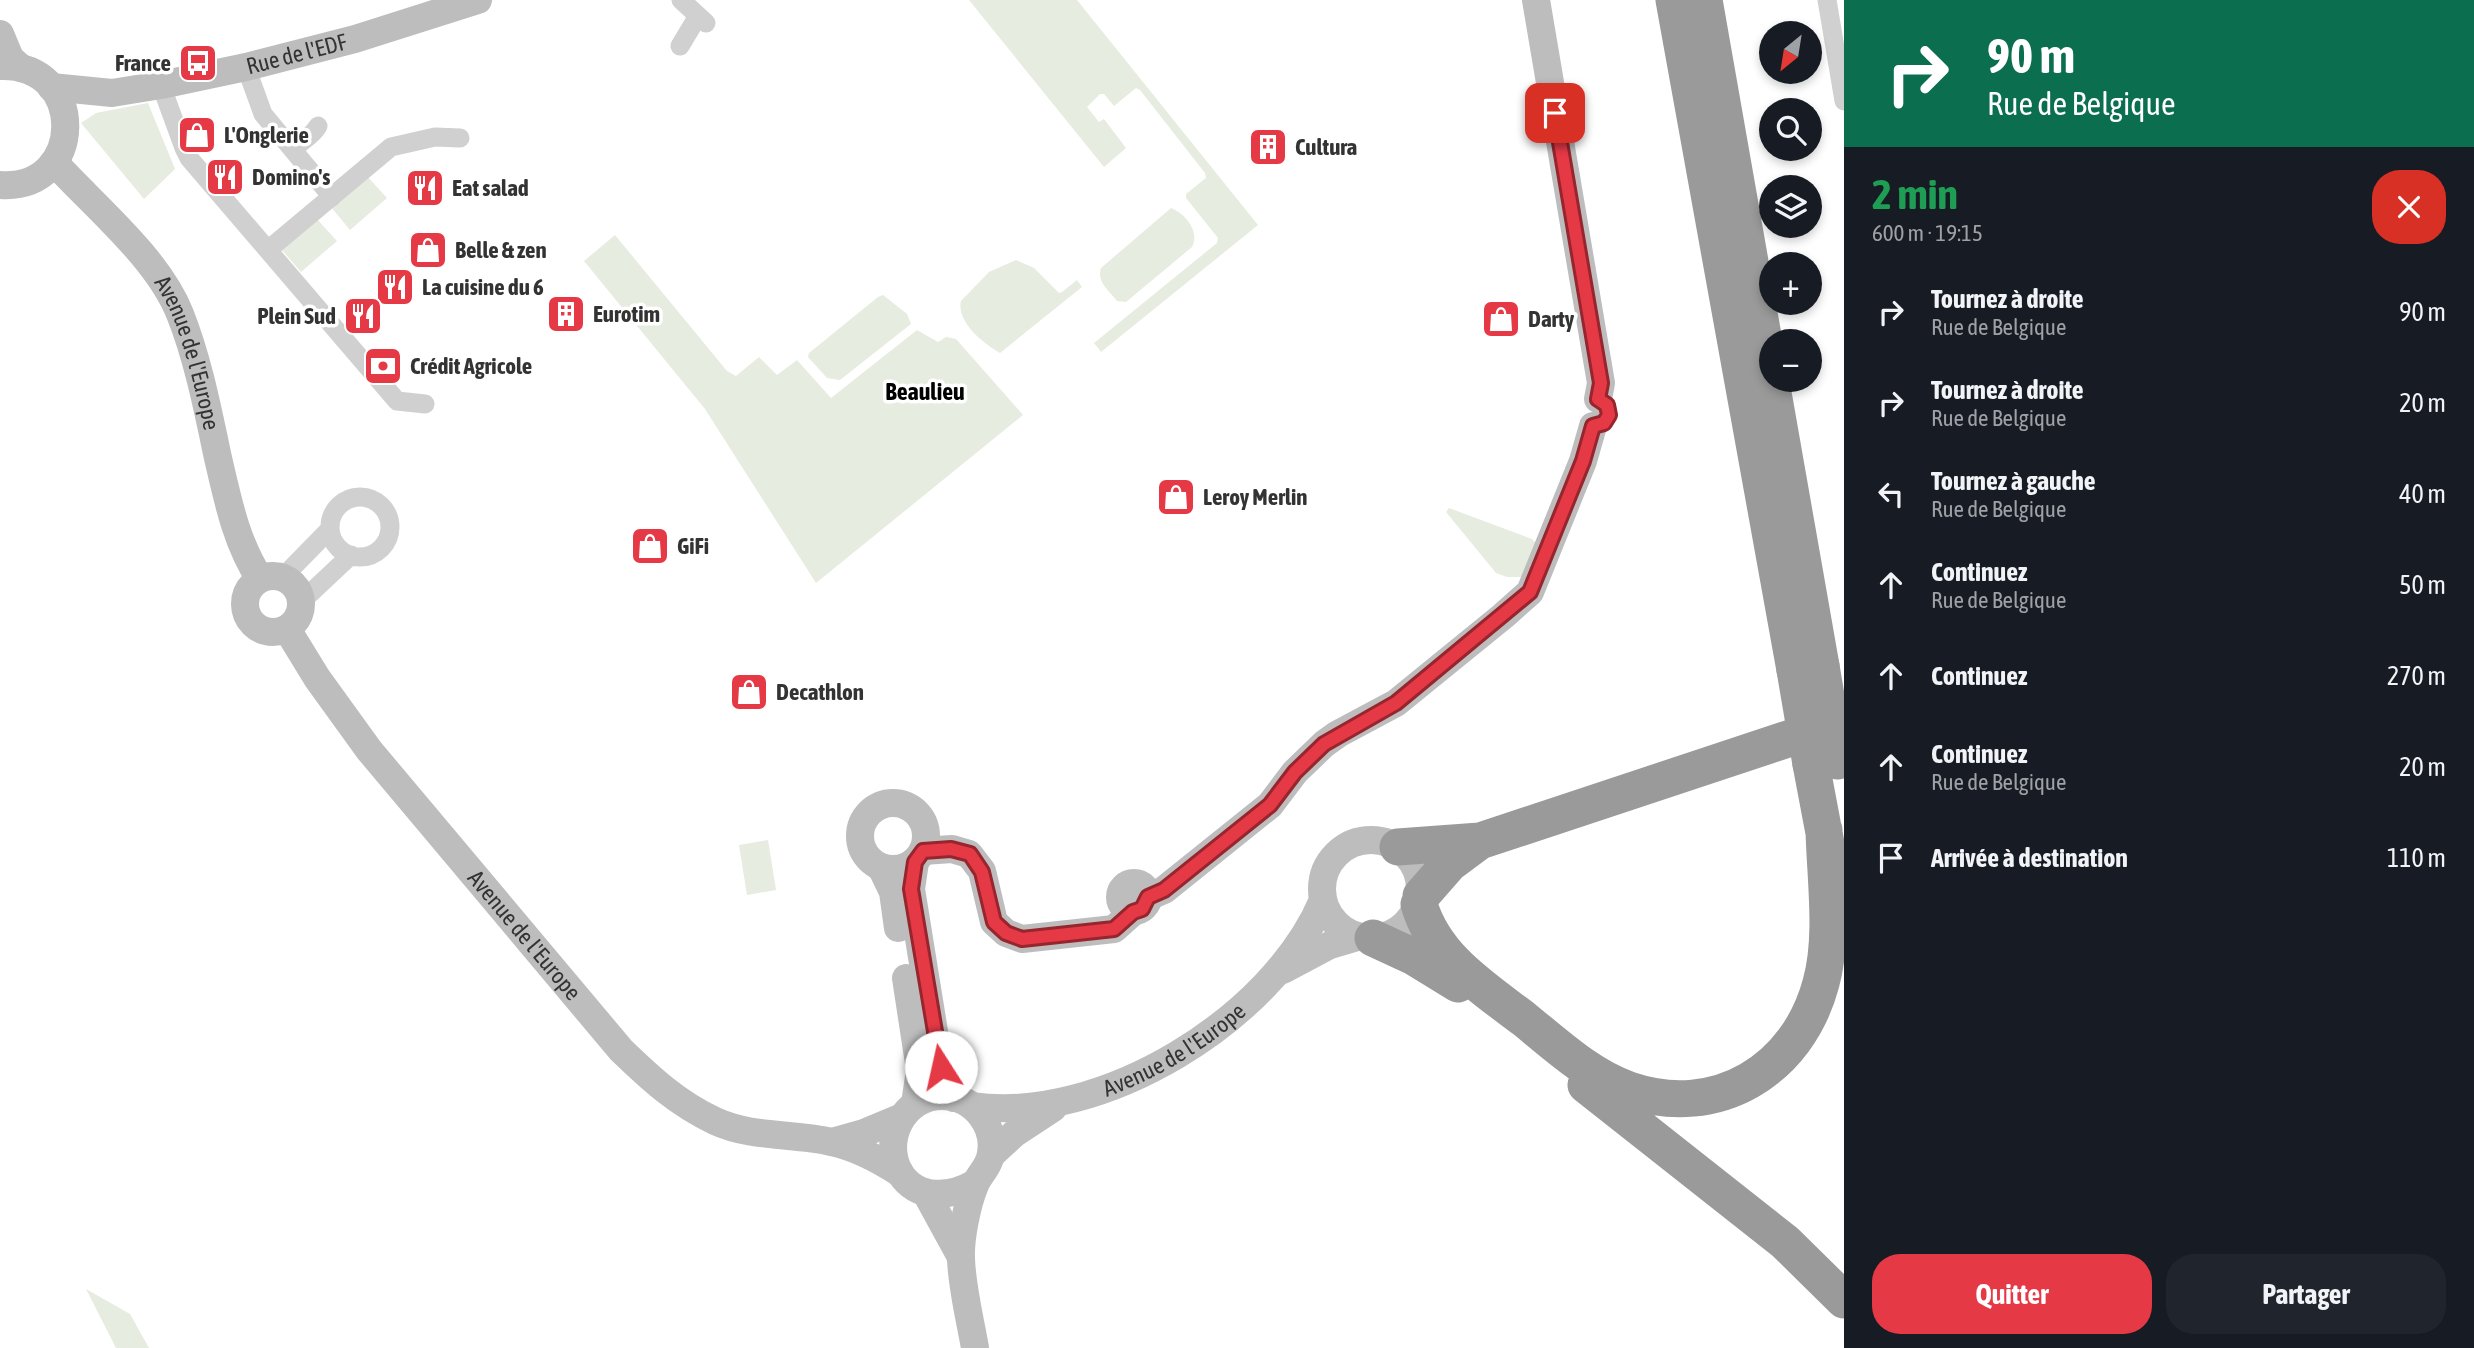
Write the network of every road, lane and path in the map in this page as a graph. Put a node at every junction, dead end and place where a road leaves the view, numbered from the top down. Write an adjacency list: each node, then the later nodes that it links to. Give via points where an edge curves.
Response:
1 (478, 0): 9 (street, Rue de l'EDF)
2 (681, 0): 8 (street, via 702,20)
3 (1536, 0): 37 (street, via 1601,383 1598,399 1581,407 1583,420 1593,426 1530,592 1396,703 1324,744 1270,805 1114,929 1022,939 994,922 982,872 970,854 951,849)
4 (1674, 0): 30 (highway)
5 (1703, 0): 30 (highway)
6 (1827, 0): 11 (street)
7 (0, 34): 10 (street)
8 (680, 46)
9 (246, 66): 12 (street, Rue de l'EDF); 19 (street, via 263,114)
10 (11, 67): 13 (street, via 33,72)
11 (1841, 69): 15 (street)
12 (161, 85): 14 (street, Rue de l'EDF); 23 (street, via 189,158)
13 (51, 87): 14 (street, Rue de l'EDF); 16 (street)
14 (112, 93): 16 (street, Rue de l'EDF, via 76,113)
15 (1844, 101)
16 (66, 124): 20 (street)
17 (318, 126): 19 (street)
18 (460, 138): 22 (street, via 435,137 391,147)
19 (293, 150): 22 (street)
20 (54, 162): 21 (street, via 27,182); 27 (street, Avenue de l'Europe, via 168,290 198,375 233,523)
21 (2, 187)
22 (332, 197): 23 (street)
23 (270, 249): 24 (street, via 397,401)
24 (425, 404)
25 (330, 529): 26 (street, via 337,545); 26 (street, via 335,511 349,499 367,498 383,508 390,524 387,541 368,556); 27 (street)
26 (351, 555): 28 (street)
27 (271, 578): 28 (street, via 295,587); 29 (street, via 252,584 246,594 249,621 267,632)
28 (301, 602): 29 (street, via 297,618)
29 (287, 629): 47 (street, Avenue de l'Europe, via 369,750 621,1050 658,1087 717,1122 761,1134)
30 (1808, 668): 32 (highway, bridge)
31 (1844, 721): 35 (highway)
32 (1831, 768): 33 (highway); 34 (highway)
33 (1844, 800)
34 (1824, 830): 40 (highway, via 1826,950 1811,1014 1771,1068 1746,1083 1682,1100 1627,1090 1579,1063 1450,958 1428,930); 42 (highway)
35 (1480, 841): 36 (highway); 40 (highway, via 1449,864)
36 (1398, 847): 39 (street, via 1370,839 1342,848 1324,871); 40 (street, via 1412,860 1420,877)
37 (919, 856): 38 (street, via 899,869); 38 (street, via 926,839 925,826 902,805 888,804 865,820 860,838 867,856); 44 (street, via 911,889 937,1050 945,1081)
38 (881, 867): 46 (street, via 893,892 918,1054 919,1086)
39 (1323, 900): 41 (street, via 1342,929); 43 (street, Avenue de l'Europe, via 1309,930)
40 (1420, 900): 41 (street, via 1401,928 1388,936)
41 (1365, 937): 43 (street, Avenue de l'Europe, via 1331,946); 53 (highway, via 1451,978 1785,1242)
42 (1844, 941)
43 (1278, 973): 45 (street, Avenue de l'Europe, via 1222,1023 1165,1062)
44 (963, 1102): 45 (street, Avenue de l'Europe, via 1005,1110); 46 (street, via 941,1096 927,1098); 48 (street, via 985,1120)
45 (1058, 1104): 48 (street, Avenue de l'Europe)
46 (908, 1111): 47 (street, Avenue de l'Europe, via 864,1133); 49 (street, via 893,1136 893,1155)
47 (832, 1142): 49 (street, Avenue de l'Europe)
48 (991, 1155): 50 (street)
49 (900, 1173): 51 (street)
50 (975, 1183): 51 (street, via 961,1192); 52 (street)
51 (926, 1193): 52 (street)
52 (961, 1257): 54 (street)
53 (1844, 1300)
54 (975, 1348)

